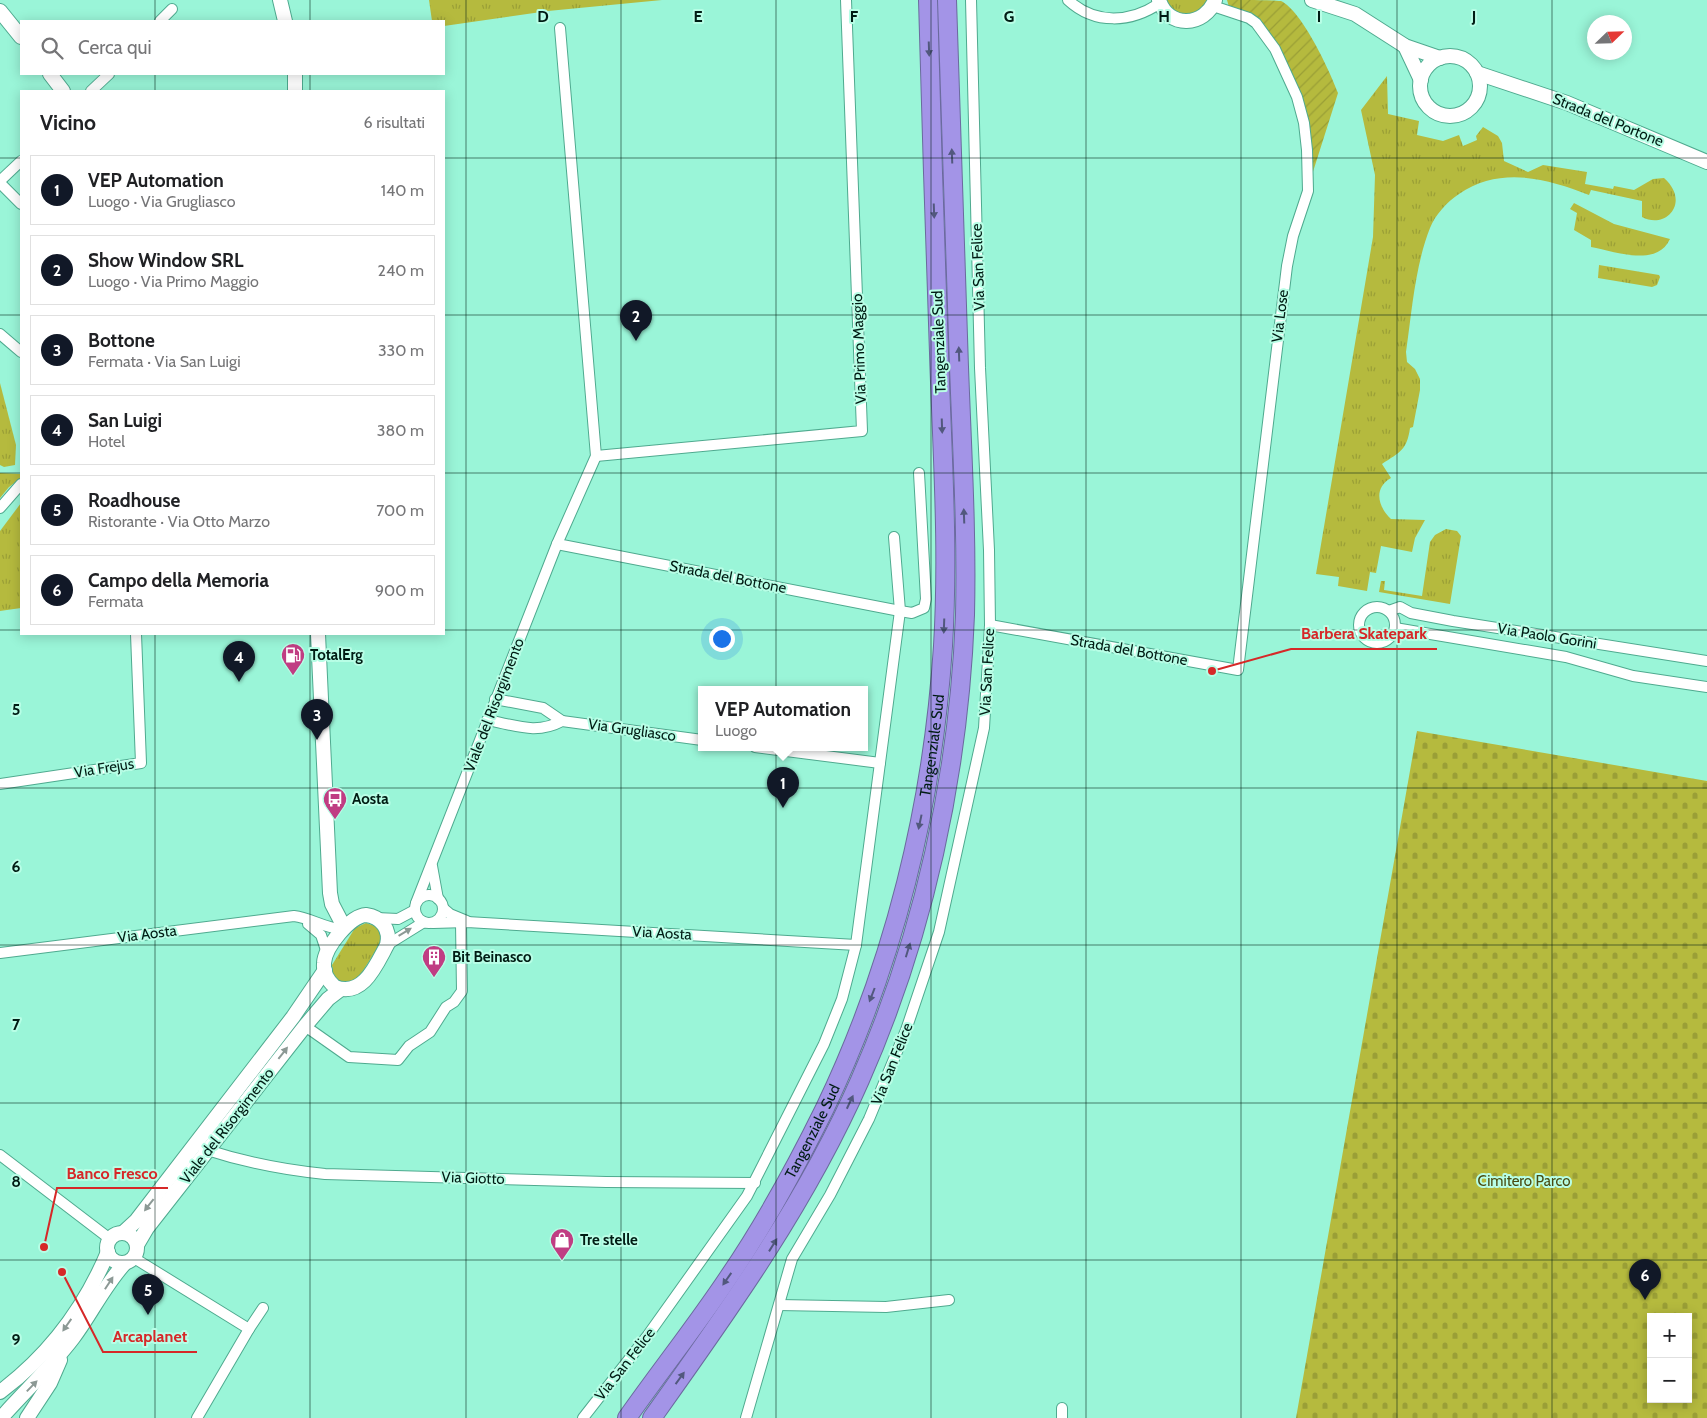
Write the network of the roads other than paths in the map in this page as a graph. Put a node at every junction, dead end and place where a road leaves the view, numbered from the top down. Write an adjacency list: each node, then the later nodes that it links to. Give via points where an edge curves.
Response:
1 (280, 0): 13 (street)
2 (846, 0): 34 (street, Via Primo Maggio, via 862,431)
3 (928, 0): 90 (highway, Tangenziale Sud, one-way to 90, via 946,577 940,689 920,822 902,899 877,982 826,1106 791,1175 748,1247)
4 (947, 0): 91 (highway, Tangenziale Sud, one-way to 4, via 769,1251 826,1152 861,1078 894,992 932,862 954,741 965,614)
5 (971, 0): 42 (street, Via San Felice)
6 (1068, 0): 8 (street, via 1090,14 1114,19 1142,13)
7 (1312, 0): 16 (street, via 1355,14)
8 (1159, 2): 9 (street, via 1172,18 1190,22 1208,13)
9 (1215, 2): 47 (street, Via Lose, via 1249,18 1275,49 1297,97 1304,123 1308,178 1308,191 1287,266)
10 (172, 9): 12 (street)
11 (0, 11): 15 (street)
12 (161, 20)
13 (285, 20)
14 (560, 28): 34 (street)
15 (20, 36)
16 (1405, 46): 17 (street); 22 (street)
17 (1440, 58): 18 (street, via 1453,56 1463,59); 22 (street, via 1428,66)
18 (1477, 73): 23 (street, Strada del Portone); 27 (street)
19 (51, 75): 24 (street)
20 (107, 75): 25 (street)
21 (294, 75): 26 (street)
22 (1421, 80): 27 (street, via 1423,99 1429,107 1446,116 1465,113)
23 (1507, 84): 27 (street); 29 (street, Strada del Portone, via 1567,103)
24 (62, 90)
25 (92, 90)
26 (295, 90)
27 (1479, 95)
28 (20, 162): 30 (street)
29 (1707, 162)
30 (0, 182): 31 (street)
31 (20, 203)
32 (0, 334): 33 (street)
33 (20, 351)
34 (596, 456): 39 (street)
35 (920, 473): 40 (street, Strada del Bottone, via 926,605 916,612)
36 (20, 485): 37 (street)
37 (0, 508)
38 (894, 537): 40 (street)
39 (557, 544): 40 (street, Strada del Bottone); 49 (street, Viale del Risorgimento)
40 (900, 611): 54 (street, Via San Felice)
41 (1389, 612): 43 (street); 43 (street, via 1379,606 1367,609 1360,618 1359,629 1364,638 1378,644 1391,637); 46 (street, Via Paolo Gorini, via 1400,608 1436,618)
42 (990, 625): 47 (street, Strada del Bottone); 81 (street, Via San Felice, via 984,728 940,932 889,1075 830,1195 792,1259)
43 (1395, 628): 48 (street, Via Paolo Gorini, via 1566,657 1633,676)
44 (136, 635): 55 (street, Via Frejus, via 141,764)
45 (318, 635): 57 (street)
46 (1707, 661)
47 (1238, 670)
48 (1707, 687)
49 (495, 699): 50 (street, Viale del Risorgimento); 51 (street, Via Grugliasco, via 543,708)
50 (487, 720): 51 (street, Via Grugliasco, via 539,730 551,728); 56 (street, Viale del Risorgimento)
51 (562, 721): 52 (street, Via Grugliasco)
52 (698, 739)
53 (786, 751): 54 (street)
54 (880, 763): 67 (street, Via San Felice)
55 (0, 784)
56 (432, 866): 58 (street); 59 (street, Viale del Risorgimento)
57 (330, 894): 61 (street, via 341,907); 65 (street)
58 (440, 903): 59 (street, via 426,896); 63 (street, Viale del Risorgimento, via 441,915); 64 (street, Via Aosta)
59 (416, 906): 62 (street, via 398,919); 63 (street, via 417,917)
60 (294, 916): 65 (street, Via Aosta, via 313,920 328,928); 68 (street, Via Aosta); 69 (street, via 317,929)
61 (361, 916): 62 (street); 65 (street, Viale del Risorgimento)
62 (376, 918): 66 (street, via 386,928)
63 (428, 922): 64 (street, Via Aosta); 66 (street, Viale del Risorgimento, one-way to 63)
64 (464, 922): 67 (street, Via Aosta); 73 (street, via 462,991 454,1002 446,1006 430,1032 409,1046 398,1060 350,1057)
65 (344, 928): 69 (street, Viale del Risorgimento)
66 (387, 945): 71 (street, Viale del Risorgimento, via 364,983 351,990)
67 (856, 945): 77 (street, Via San Felice, via 842,1000 824,1044)
68 (0, 953)
69 (327, 953): 70 (street, Viale del Risorgimento)
70 (325, 970): 71 (street, via 330,983); 72 (street, Viale del Risorgimento)
71 (341, 989): 73 (street, Viale del Risorgimento)
72 (288, 1023): 73 (street); 74 (street, Viale del Risorgimento)
73 (302, 1029): 74 (street, Viale del Risorgimento, one-way to 73)
74 (241, 1096): 75 (street, Viale del Risorgimento)
75 (201, 1148): 77 (street, Via Giotto, via 287,1171 325,1174); 78 (street, Viale del Risorgimento, one-way to 78, via 136,1222); 79 (street, Viale del Risorgimento)
76 (0, 1155): 78 (street)
77 (755, 1183): 89 (street, Via San Felice, via 733,1219)
78 (114, 1241): 79 (street, via 132,1236); 79 (street, via 112,1260); 85 (street, Viale del Risorgimento, one-way to 85, via 64,1329 35,1362)
79 (132, 1255): 83 (street); 84 (street, Viale del Risorgimento, one-way to 79, via 113,1276)
80 (948, 1300): 81 (street, via 886,1307)
81 (779, 1305): 92 (street, Via San Felice)
82 (263, 1308): 83 (street)
83 (249, 1329): 88 (street)
84 (62, 1352): 86 (street, Viale del Risorgimento, one-way to 84); 87 (street, via 57,1370)
85 (0, 1392)
86 (1, 1418)
87 (27, 1418)
88 (197, 1418)
89 (583, 1418)
90 (627, 1418)
91 (652, 1418)
92 (746, 1418)

